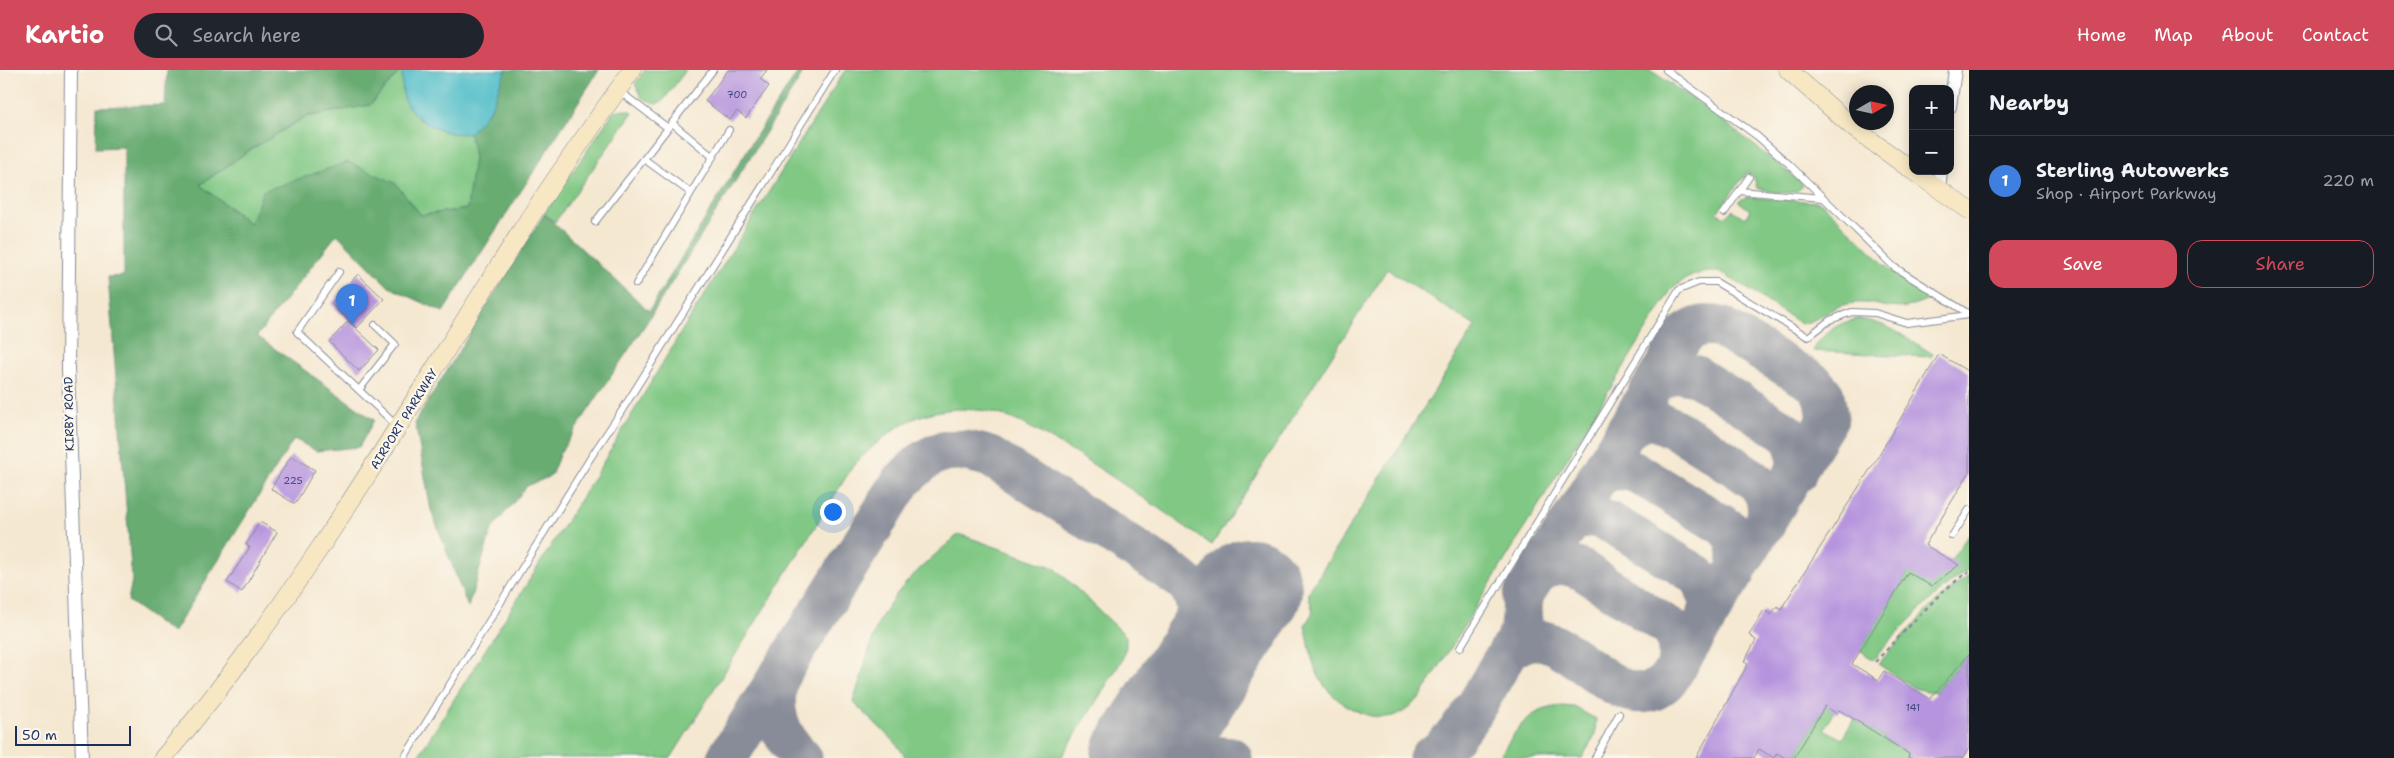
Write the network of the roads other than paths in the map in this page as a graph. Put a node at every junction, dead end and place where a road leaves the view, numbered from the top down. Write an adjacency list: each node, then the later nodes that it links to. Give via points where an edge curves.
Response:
1 (71, 70): 35 (street, KIRBY ROAD, via 68,377)
2 (632, 70): 9 (main road, AIRPORT PARKWAY)
3 (713, 70): 10 (lane)
4 (836, 70): 37 (lane)
5 (1666, 70): 21 (lane, via 1757,136)
6 (1788, 70): 14 (main road, via 1855,129)
7 (1955, 70): 8 (street)
8 (1953, 85)
9 (618, 90): 10 (lane); 30 (main road, AIRPORT PARKWAY, via 518,236)
10 (670, 125): 12 (lane); 13 (lane)
11 (729, 130): 12 (lane)
12 (713, 157): 20 (lane)
13 (644, 159): 20 (lane); 24 (lane)
14 (1909, 168)
15 (1918, 175): 18 (main road)
16 (1941, 175): 18 (street)
17 (1749, 178): 19 (lane)
18 (1939, 190): 22 (main road)
19 (1739, 191): 21 (lane); 23 (lane)
20 (691, 193): 26 (lane)
21 (1823, 198): 27 (lane, via 1894,267)
22 (1969, 210)
23 (1724, 213)
24 (595, 222)
25 (339, 272): 29 (lane, via 297,332)
26 (636, 284)
27 (1969, 315): 33 (lane, via 1907,323 1875,313 1852,312 1830,320 1808,337 1716,282 1699,282 1679,290)
28 (375, 325): 29 (lane, via 395,344)
29 (359, 390): 30 (lane)
30 (399, 428): 36 (main road, AIRPORT PARKWAY, via 261,635)
31 (1969, 510): 32 (lane)
32 (1952, 536)
33 (1460, 648)
34 (1619, 714): 38 (lane)
35 (82, 758)
36 (163, 758)
37 (404, 758)
38 (1595, 758)

